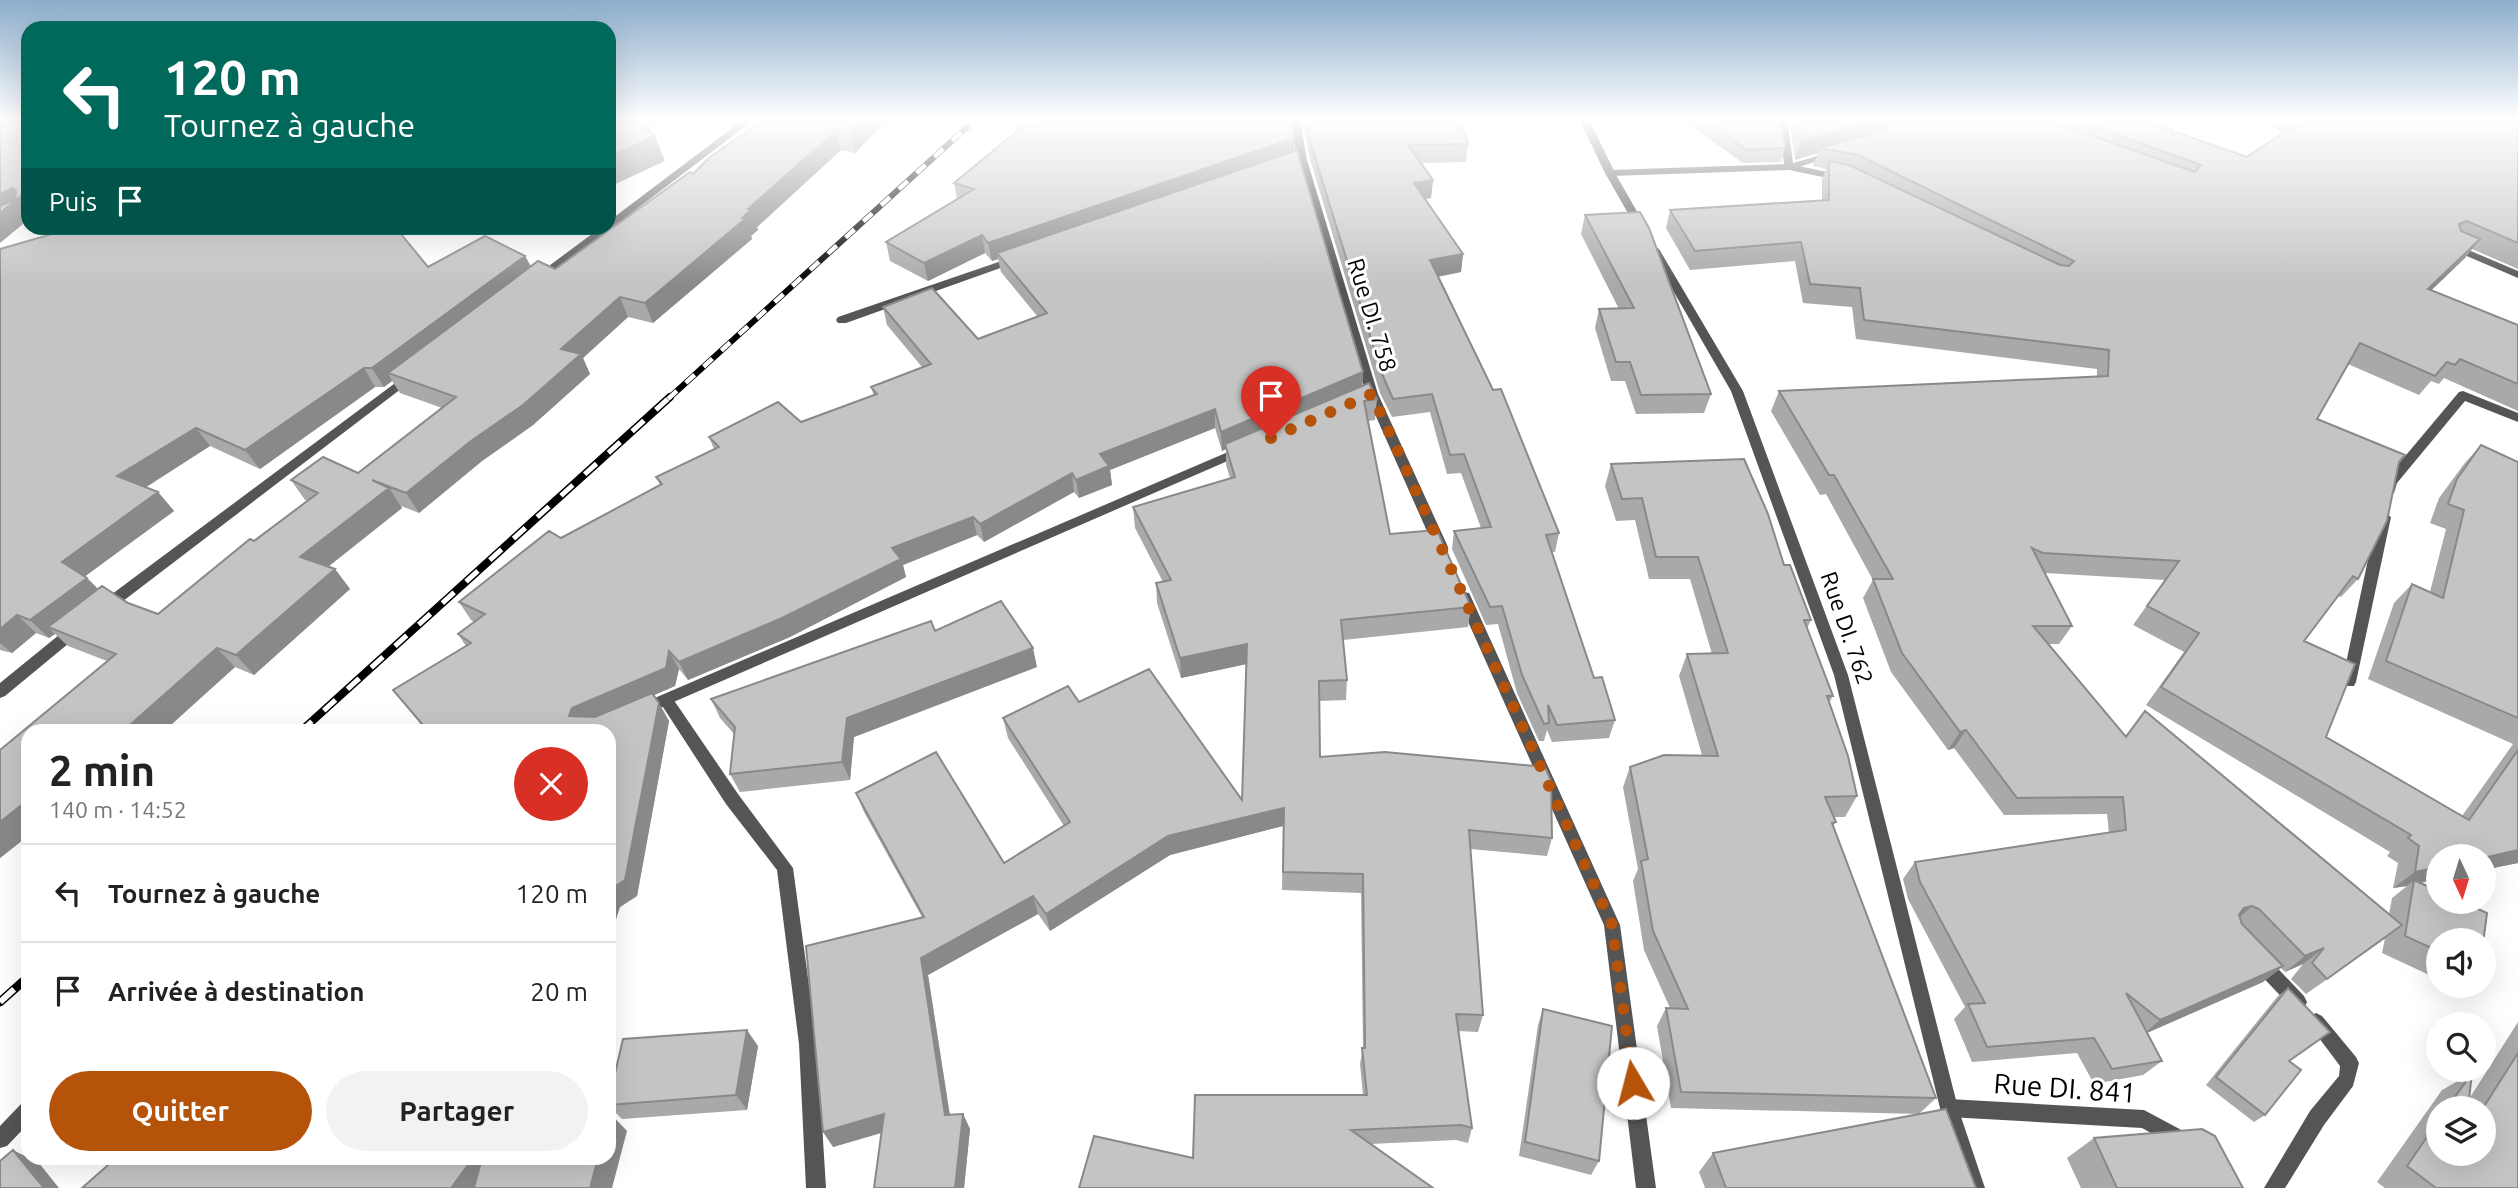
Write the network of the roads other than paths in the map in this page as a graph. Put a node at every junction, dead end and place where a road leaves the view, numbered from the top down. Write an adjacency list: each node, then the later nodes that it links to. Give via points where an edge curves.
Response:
1 (677, 174): 6 (street)
2 (1299, 174): 16 (street, Rue DI. 758, via 1366,397)
3 (1610, 174): 23 (street, Rue DI. 762, via 1737,391 1841,675)
4 (1828, 174): 5 (street)
5 (1858, 184)
6 (616, 221)
7 (597, 235): 11 (street)
8 (2451, 245): 10 (street)
9 (1026, 256): 12 (street)
10 (2518, 275)
11 (528, 286)
12 (842, 320)
13 (417, 371): 19 (street, via 89,619)
14 (2518, 418): 18 (street, via 2463,395 2391,482)
15 (1256, 444): 20 (street)
16 (1446, 559)
17 (1458, 584): 28 (street, via 1612,925)
18 (2349, 682)
19 (0, 692)
20 (666, 700): 21 (street); 27 (street, via 785,868 808,1044)
21 (627, 716)
22 (2250, 952): 30 (street, via 2350,1063 2347,1080 2317,1118)
23 (1949, 1108): 26 (street, Rue DI. 841, via 2144,1119); 29 (street, Rue DI. 762)
24 (21, 1118): 25 (street)
25 (0, 1139)
26 (2197, 1150)
27 (816, 1188)
28 (1646, 1188)
29 (1975, 1188)
30 (2274, 1188)

